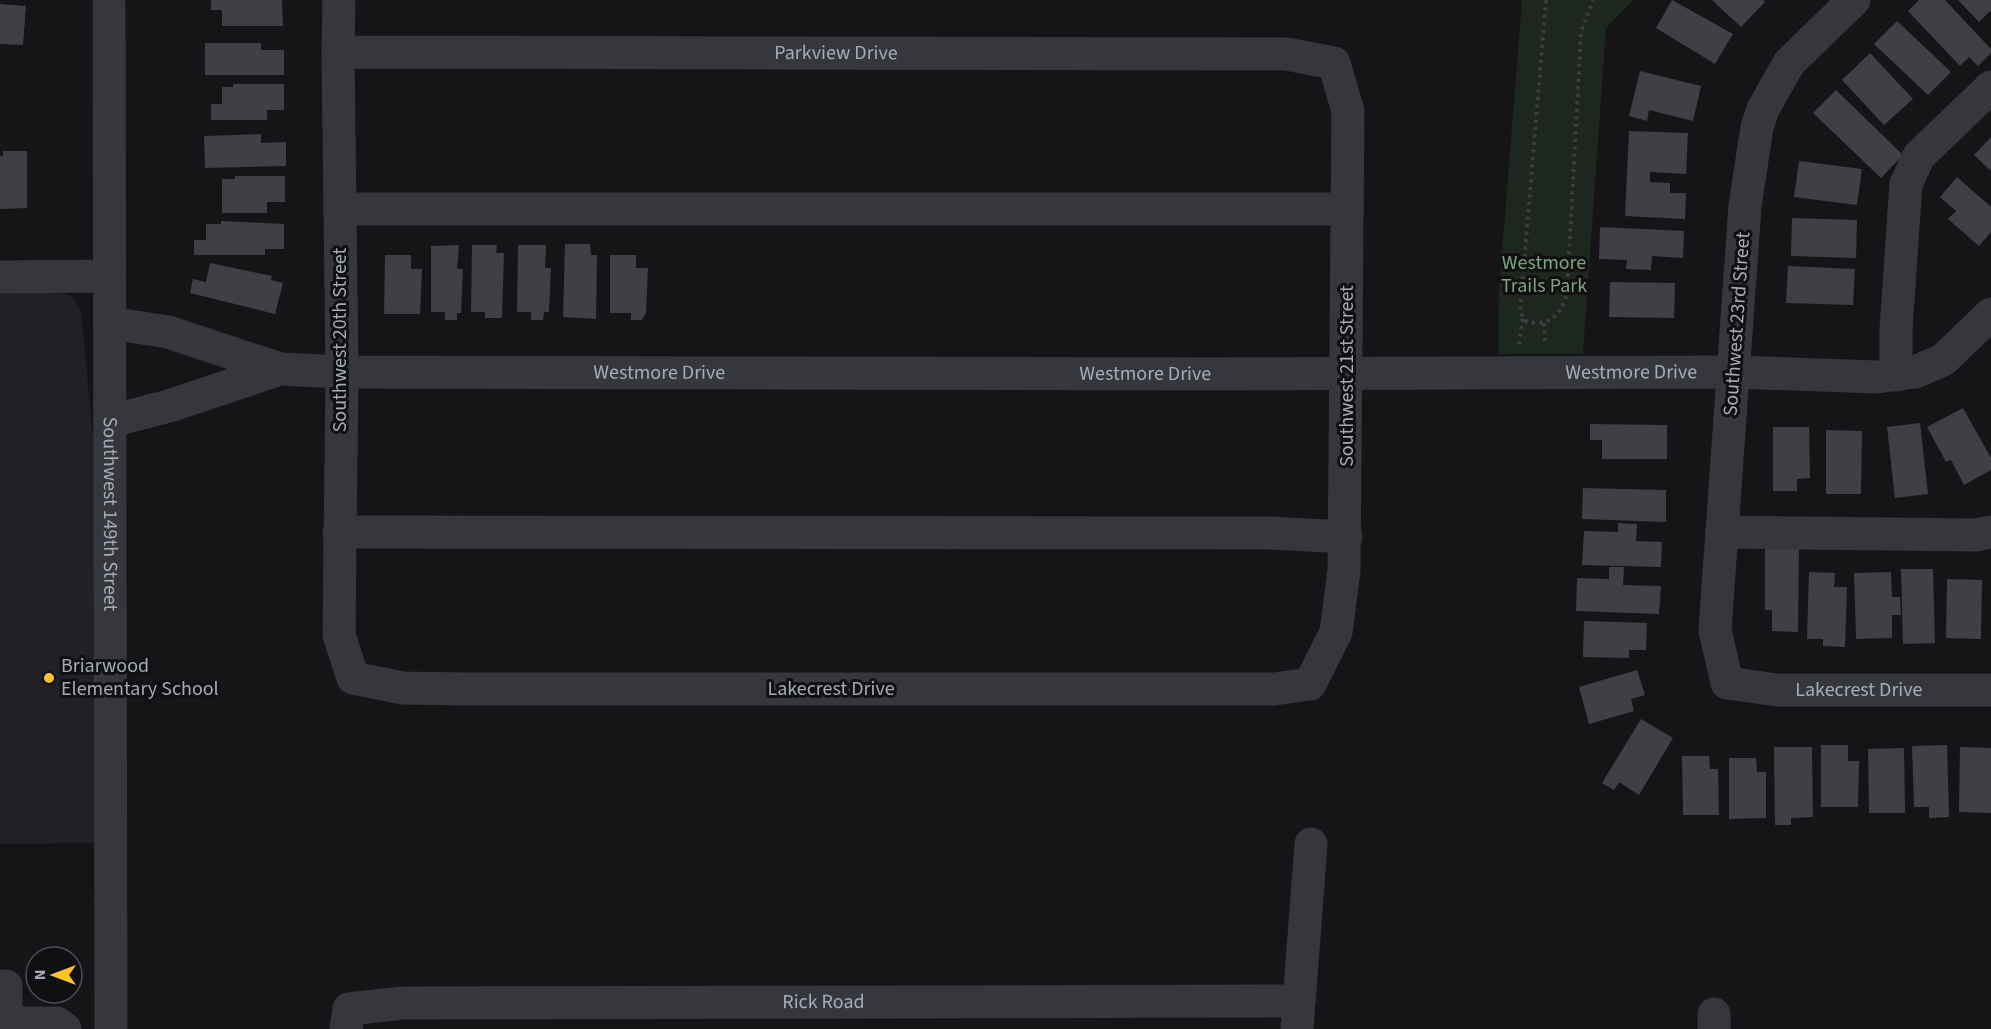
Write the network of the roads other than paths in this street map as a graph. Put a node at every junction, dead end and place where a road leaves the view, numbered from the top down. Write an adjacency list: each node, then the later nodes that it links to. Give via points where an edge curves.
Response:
1 (109, 0): 9 (street, Southwest 149th Street)
2 (339, 0): 4 (street, Southwest 20th Street)
3 (1854, 0): 15 (street, Southwest 23rd Street, via 1789,63 1763,109 1750,159)
4 (338, 52): 5 (street, Parkview Drive, via 1286,54); 7 (street, Southwest 20th Street)
5 (1334, 63): 8 (street, Southwest 21st Street, via 1348,111)
6 (1991, 87): 17 (street, via 1919,156 1905,184)
7 (341, 208): 8 (street); 14 (street, Southwest 20th Street)
8 (1347, 209): 16 (street, Southwest 21st Street)
9 (109, 276): 10 (street); 12 (street, Southwest 149th Street)
10 (0, 277)
11 (1991, 314): 17 (street, Westmore Drive, via 1942,360 1915,372)
12 (110, 323): 13 (street, Westmore Drive, via 168,332); 18 (street, Southwest 149th Street)
13 (280, 369): 14 (street, Westmore Drive); 18 (street, Westmore Drive)
14 (342, 372): 16 (street, Westmore Drive); 19 (street, Southwest 20th Street)
15 (1733, 372): 16 (street, Westmore Drive); 17 (street, Westmore Drive); 20 (street, Southwest 23rd Street)
16 (1347, 373): 22 (street, Southwest 21st Street)
17 (1896, 375)
18 (111, 421): 33 (street, Southwest 149th Street)
19 (339, 532): 22 (street, via 1309,533); 23 (street, Southwest 20th Street, via 339,634)
20 (1722, 532): 21 (street); 24 (street, Southwest 23rd Street, via 1715,630)
21 (1991, 532)
22 (1346, 537): 25 (street, Southwest 21st Street, via 1336,632)
23 (353, 678): 25 (street, Lakecrest Drive, via 403,688 456,689 1274,689)
24 (1727, 682): 26 (street, Lakecrest Drive, via 1777,690)
25 (1310, 684)
26 (1991, 690)
27 (1311, 844): 29 (street)
28 (0, 986): 31 (street, via 6,986)
29 (1298, 1015): 30 (street, Rick Road, via 402,1003)
30 (348, 1019)
31 (7, 1026): 32 (street, via 57,1023)
32 (65, 1029)
33 (111, 1029)

